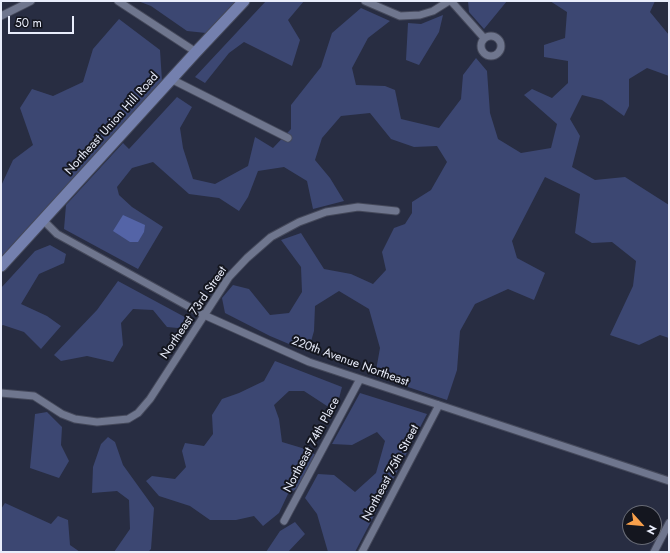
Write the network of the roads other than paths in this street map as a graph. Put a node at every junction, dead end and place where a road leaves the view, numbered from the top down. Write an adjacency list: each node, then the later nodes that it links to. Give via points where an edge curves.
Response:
1 (31, 1): 6 (street)
2 (118, 1): 8 (street)
3 (244, 1): 8 (street, Northeast Union Hill Road)
4 (364, 1): 5 (street, via 400,16 420,15)
5 (450, 1): 7 (street)
6 (1, 16)
7 (484, 38)
8 (196, 52): 9 (street, Northeast Union Hill Road)
9 (171, 79): 10 (street); 12 (street, Northeast Union Hill Road)
10 (288, 138)
11 (396, 211): 14 (street, Northeast 73rd Street, via 358,207 326,212 299,222 272,237 247,258 229,277)
12 (43, 220): 13 (street, Northeast Union Hill Road); 14 (street, 220th Avenue Northeast, via 57,234)
13 (1, 266)
14 (204, 315): 15 (street, 220th Avenue Northeast, via 309,362); 16 (street, Northeast 73rd Street, via 150,399 138,413 128,419 75,419 34,396)
15 (360, 379): 17 (street, 220th Avenue Northeast); 19 (street, Northeast 74th Place)
16 (1, 393)
17 (439, 405): 18 (street, 220th Avenue Northeast); 21 (street, Northeast 75th Street)
18 (669, 481)
19 (284, 521)
20 (669, 522): 22 (street)
21 (362, 552)
22 (654, 552)

